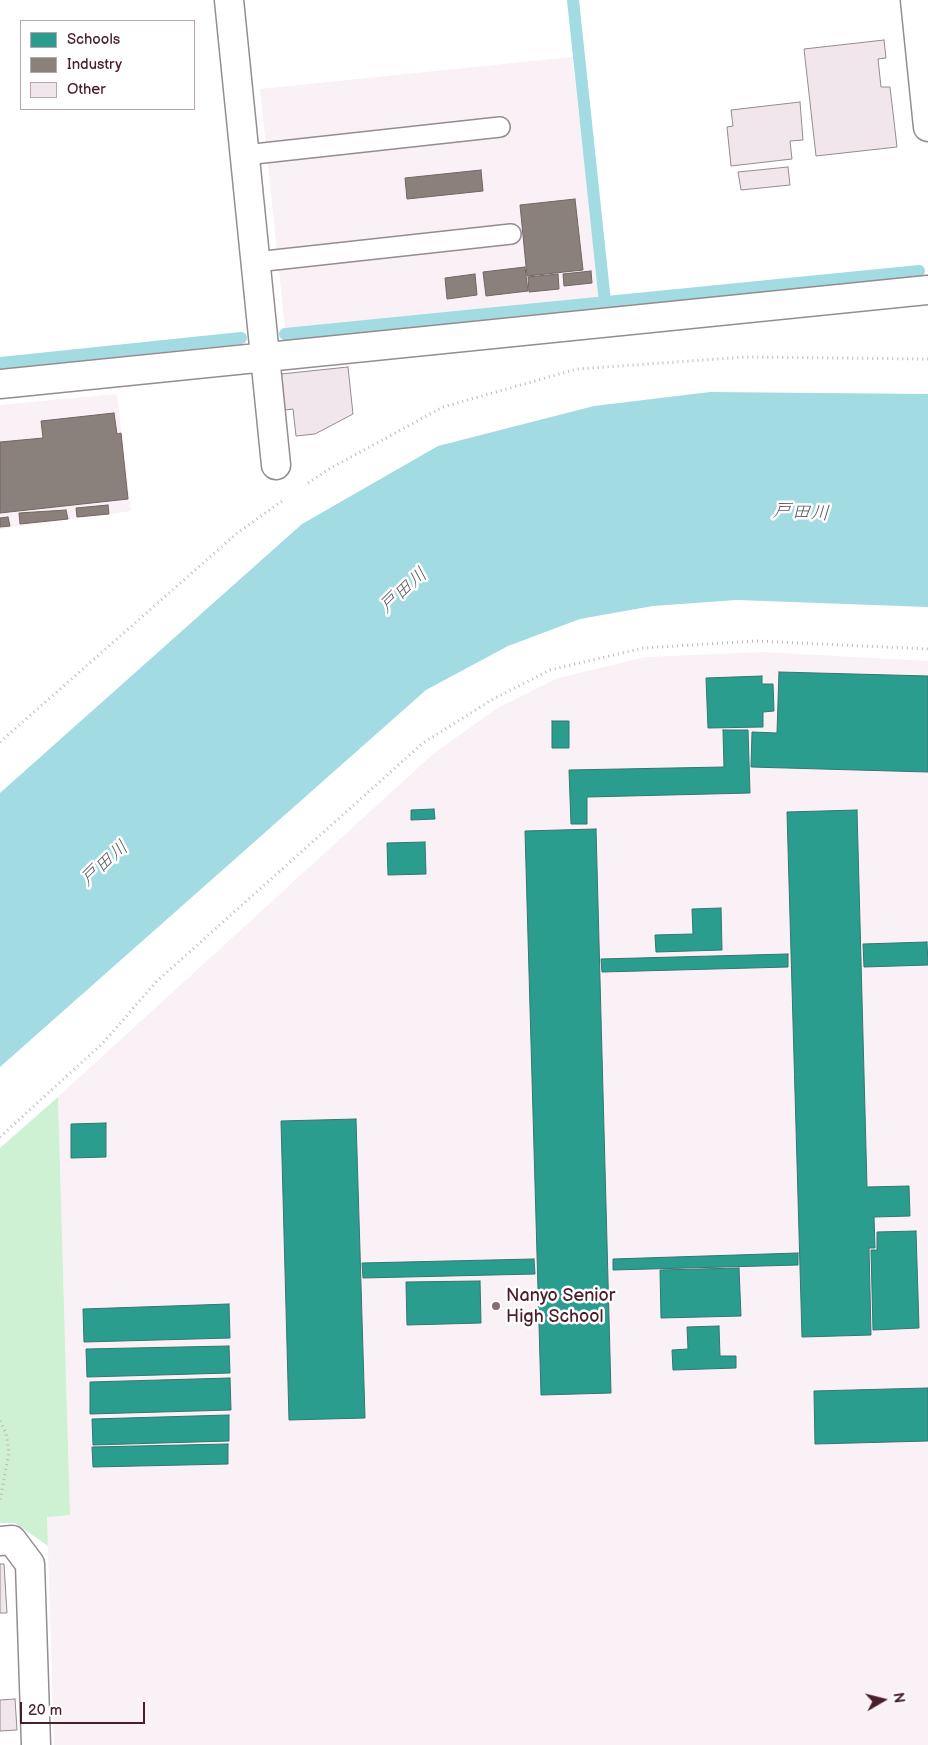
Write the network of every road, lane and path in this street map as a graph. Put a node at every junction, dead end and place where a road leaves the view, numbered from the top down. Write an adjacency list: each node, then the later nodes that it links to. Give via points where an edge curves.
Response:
1 (229, 0): 5 (street)
2 (915, 0): 4 (street)
3 (500, 126): 5 (lane)
4 (928, 126)
5 (245, 155): 7 (street)
6 (512, 234): 7 (lane)
7 (256, 262): 9 (street)
8 (928, 290): 9 (street)
9 (266, 357): 11 (street); 12 (street)
10 (928, 359): 13 (path, via 746,357 577,370 443,407 329,469)
11 (0, 384)
12 (276, 465)
13 (306, 485)
14 (290, 496): 16 (path, via 236,534)
15 (928, 649): 17 (path, via 756,641 643,648 550,670 493,700 416,750 156,982 104,1043)
16 (0, 742)
17 (0, 1137)
18 (0, 1421): 19 (path, via 9,1452)
19 (0, 1502)
20 (0, 1541): 21 (street, via 12,1540 30,1564)
21 (36, 1745)

